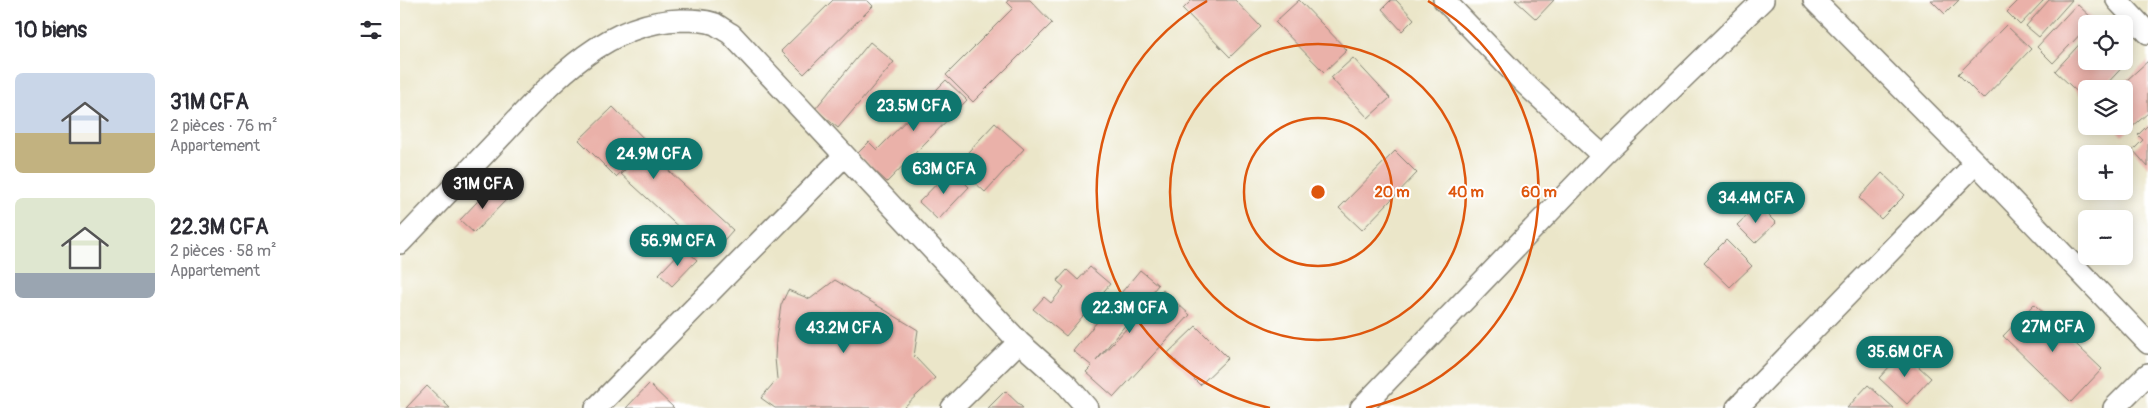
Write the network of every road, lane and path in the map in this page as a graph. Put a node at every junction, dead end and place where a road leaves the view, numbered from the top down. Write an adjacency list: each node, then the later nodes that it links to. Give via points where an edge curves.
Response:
1 (1444, 0): 7 (street, via 1523,82)
2 (1763, 0): 7 (street)
3 (1814, 0): 8 (street)
4 (2117, 0): 5 (street)
5 (2148, 33)
6 (844, 156): 9 (street, via 731,34 713,23 693,20 642,25 609,40 571,66); 10 (street); 13 (street)
7 (1603, 156): 16 (street)
8 (1976, 162): 11 (street); 17 (street)
9 (400, 244)
10 (1019, 342): 14 (street); 15 (street, via 1068,385)
11 (2148, 343)
12 (2148, 374): 18 (street)
13 (596, 408)
14 (952, 408)
15 (1088, 408)
16 (1361, 408)
17 (1737, 408)
18 (2114, 408)

